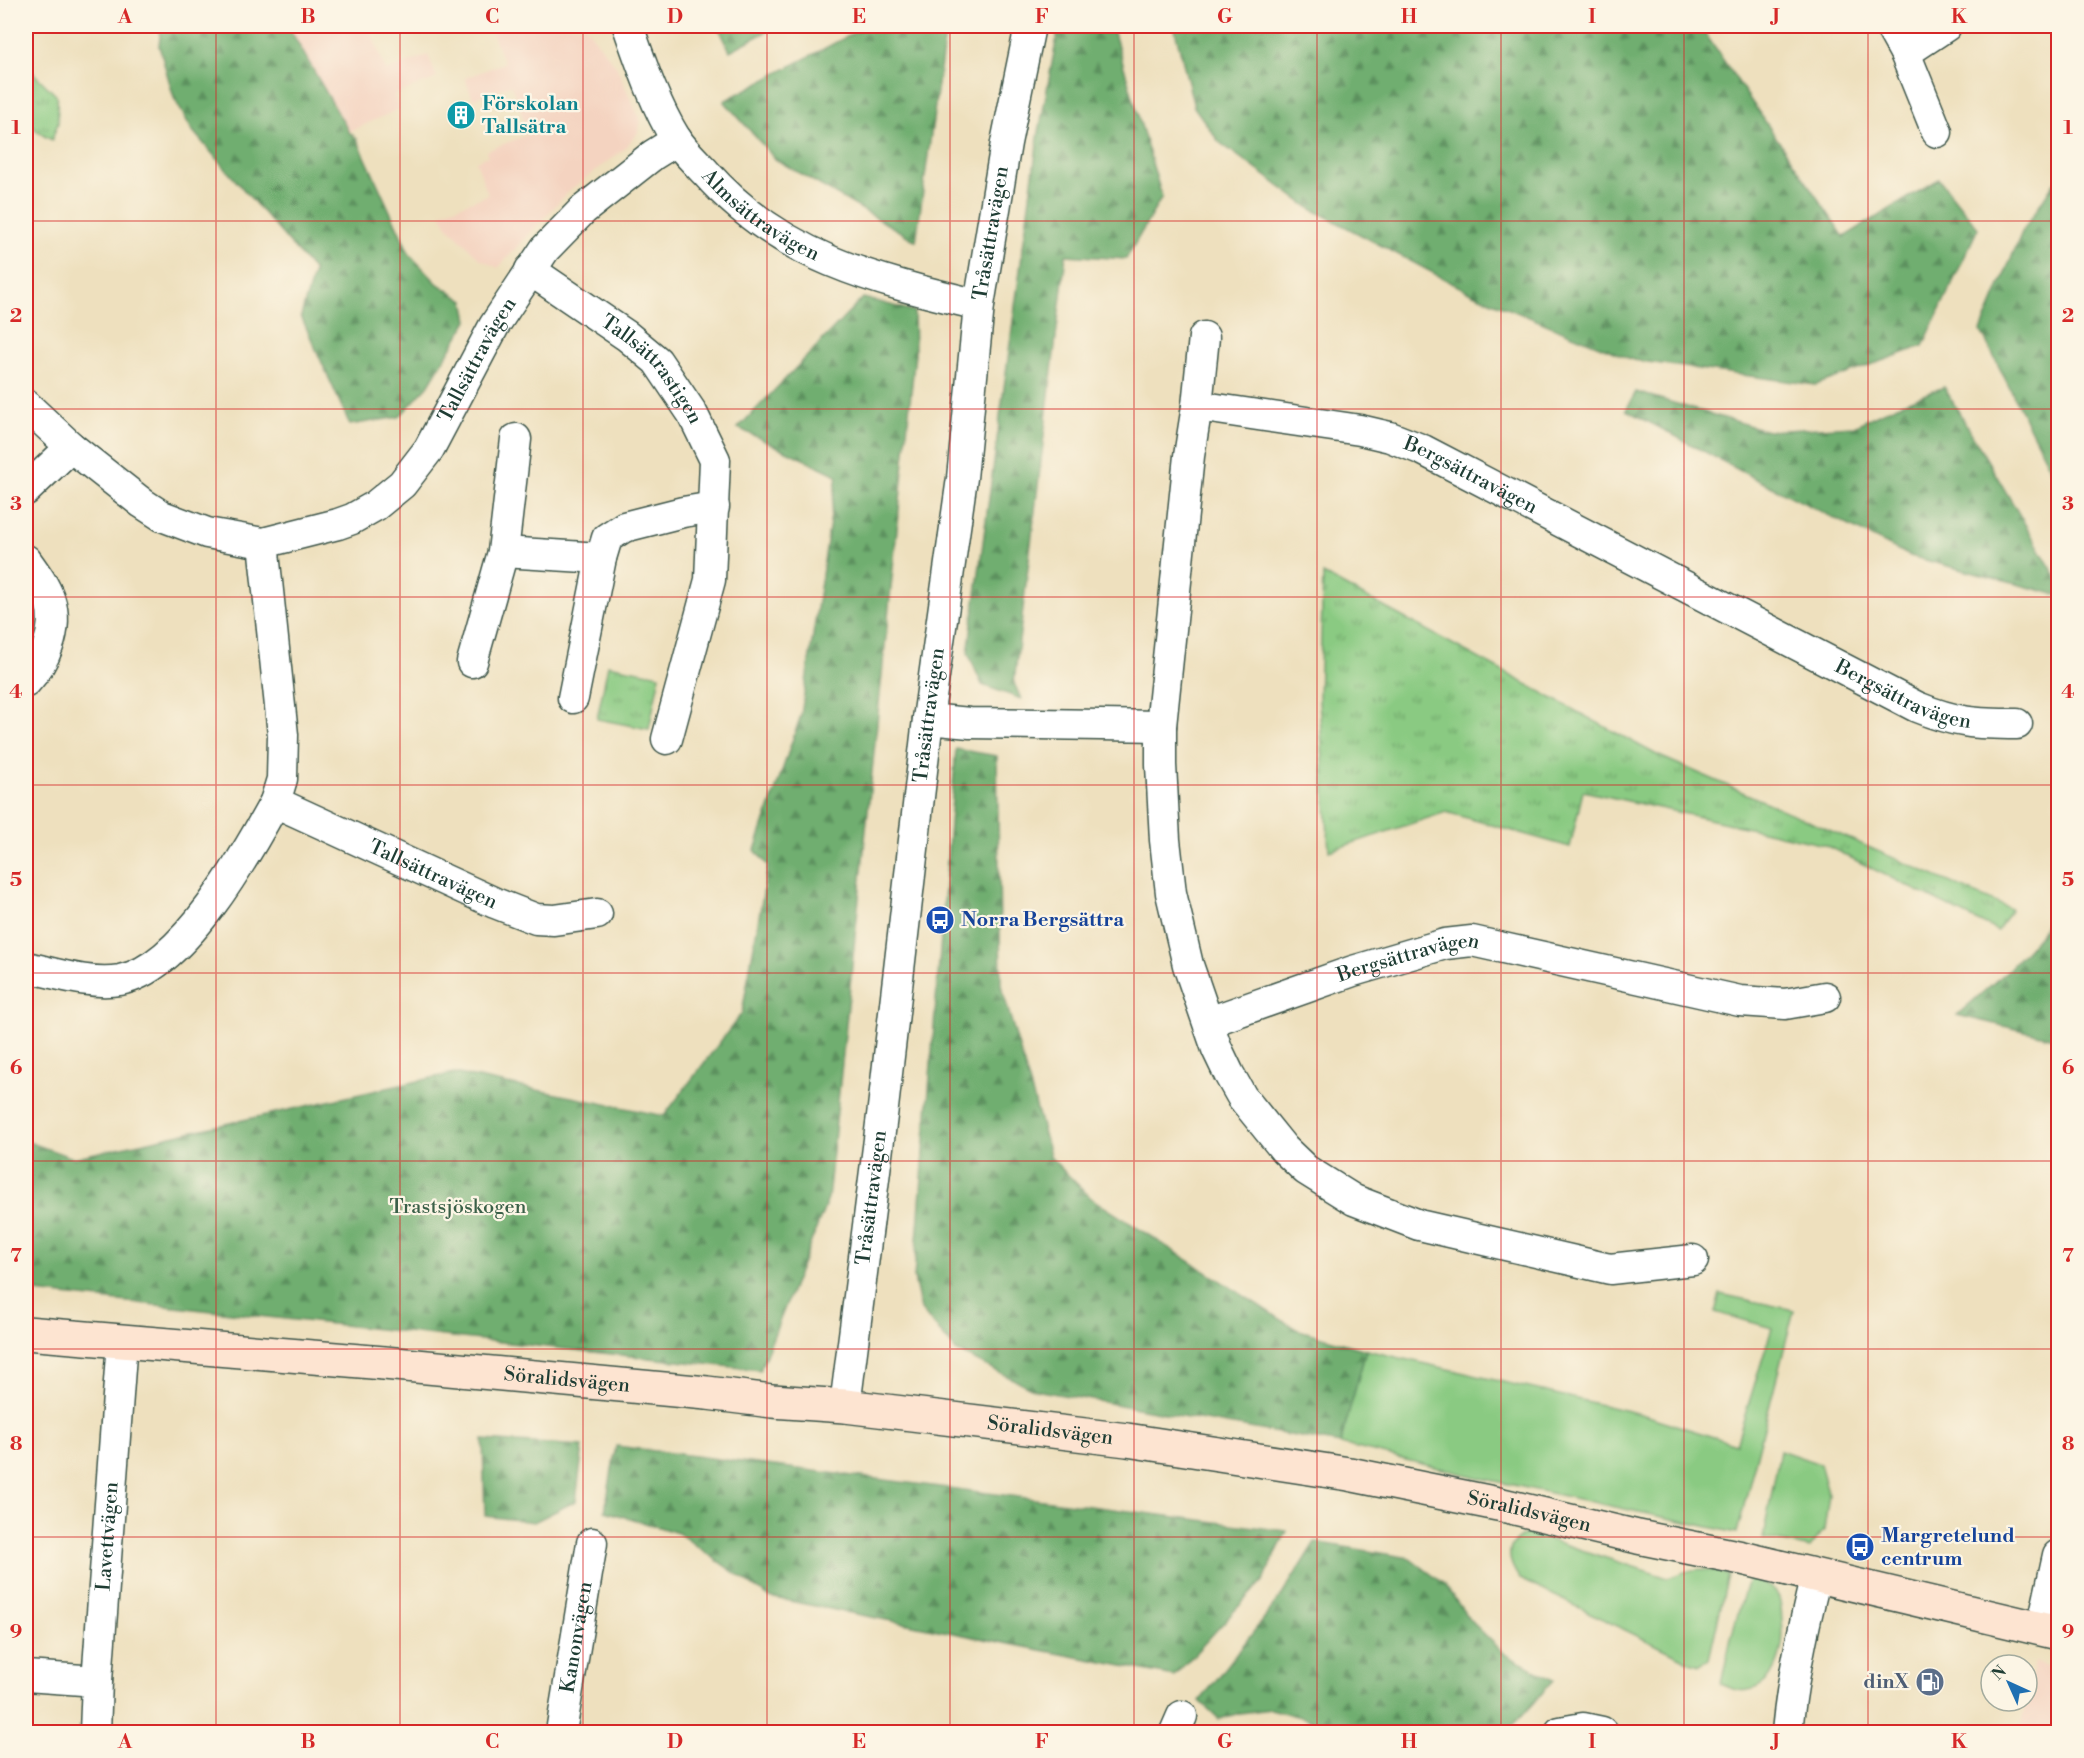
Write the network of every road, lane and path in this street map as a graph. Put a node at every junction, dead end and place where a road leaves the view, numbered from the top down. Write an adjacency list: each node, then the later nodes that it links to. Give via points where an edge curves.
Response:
1 (628, 26): 7 (street, Almsättravägen)
2 (1030, 26): 9 (street, Tråsättravägen)
3 (1890, 26): 5 (street)
4 (1946, 26): 5 (street)
5 (1905, 53): 6 (street)
6 (1938, 132)
7 (677, 140): 8 (street, Tallsättravägen, via 582,210); 9 (street, Almsättravägen, via 740,208 794,245 834,263)
8 (530, 270): 16 (street, Tallsättrastigen, via 657,361 692,413 715,460); 17 (street, Tallsättravägen, via 494,326 429,449 402,484 352,519)
9 (979, 305): 24 (street, Tråsättravägen, via 962,478)
10 (1204, 337): 12 (street)
11 (26, 405): 14 (street, Tallsättravägen)
12 (1197, 406): 25 (street, Bergsättravägen, via 1390,437 1423,450 1917,707 1975,724); 26 (street)
13 (516, 439): 18 (street)
14 (71, 447): 15 (street); 17 (street, Tallsättravägen, via 162,516 207,533)
15 (26, 490)
16 (714, 507): 19 (street, via 624,527 607,538); 27 (street, Tallsättrastigen, via 710,580)
17 (263, 543): 28 (street, via 283,735 282,779)
18 (503, 552): 19 (street); 21 (street)
19 (601, 558): 23 (street)
20 (26, 560): 22 (street, via 45,588 54,620 44,658)
21 (472, 662)
22 (26, 682)
23 (573, 698)
24 (928, 718): 26 (street, via 970,723); 36 (street, Tråsättravägen)
25 (2017, 724)
26 (1161, 726): 32 (street, via 1171,893 1188,965)
27 (668, 739)
28 (275, 802): 29 (street, Tallsättravägen, via 536,919); 30 (street, via 259,832 183,940 150,968 120,980 102,981)
29 (597, 914)
30 (26, 967)
31 (1825, 997): 32 (street, Bergsättravägen, via 1785,1004 1740,1001 1464,942 1353,970)
32 (1209, 1022): 33 (street, via 1229,1074 1263,1124 1306,1170 1354,1200 1419,1225 1610,1269)
33 (1693, 1260)
34 (26, 1333): 35 (street, Söralidsvägen)
35 (122, 1341): 36 (street, Söralidsvägen); 42 (street, Lavettvägen)
36 (844, 1406): 39 (street, Söralidsvägen, via 1127,1440 1349,1474)
37 (592, 1543): 44 (street, Kanonvägen)
38 (2058, 1555): 40 (street)
39 (1816, 1576): 40 (street, Söralidsvägen); 47 (street, via 1791,1691)
40 (2050, 1631)
41 (26, 1676): 42 (street)
42 (97, 1681): 43 (street, Lavettvägen)
43 (95, 1732)
44 (561, 1732)
45 (1560, 1732): 46 (street, via 1582,1728)
46 (1602, 1732)
47 (1787, 1732)

